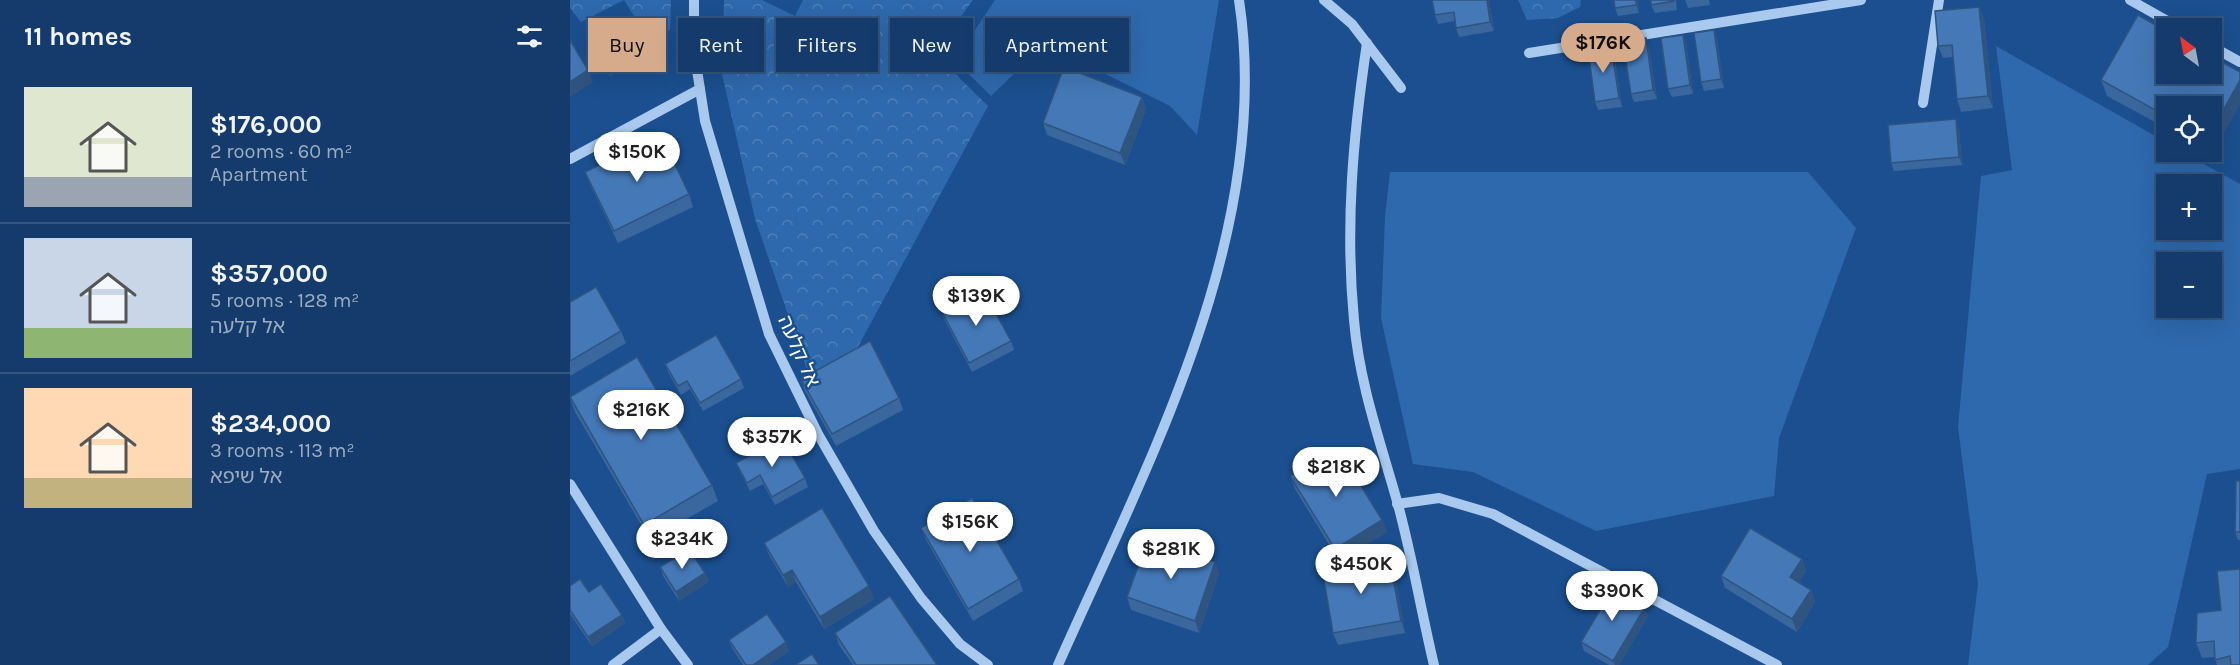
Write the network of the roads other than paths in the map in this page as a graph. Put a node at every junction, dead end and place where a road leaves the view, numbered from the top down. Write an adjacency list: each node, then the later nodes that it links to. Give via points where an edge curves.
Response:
1 (694, 0): 13 (street, אל קלעה, via 694,51)
2 (1239, 0): 22 (street, via 1245,77 1244,144 1225,240 1201,329 1144,471)
3 (1324, 0): 8 (street, via 1352,24)
4 (1861, 0): 10 (street)
5 (1939, 0): 14 (street)
6 (2130, 0): 7 (street)
7 (2162, 18)
8 (1367, 44): 12 (street); 17 (street, via 1353,138 1350,234 1354,321 1370,408)
9 (2222, 52): 11 (street)
10 (1529, 53)
11 (2240, 62)
12 (1401, 88)
13 (700, 89): 15 (street); 21 (street, אל קלעה, via 726,200 769,334 818,434 874,531 921,598 960,644)
14 (1923, 103)
15 (570, 159)
16 (570, 484): 18 (street)
17 (1397, 504): 23 (street); 24 (street, via 1439,498 1493,514)
18 (661, 630): 19 (street); 20 (street)
19 (613, 665)
20 (688, 665)
21 (988, 665)
22 (1058, 665)
23 (1434, 665)
24 (1777, 665)

